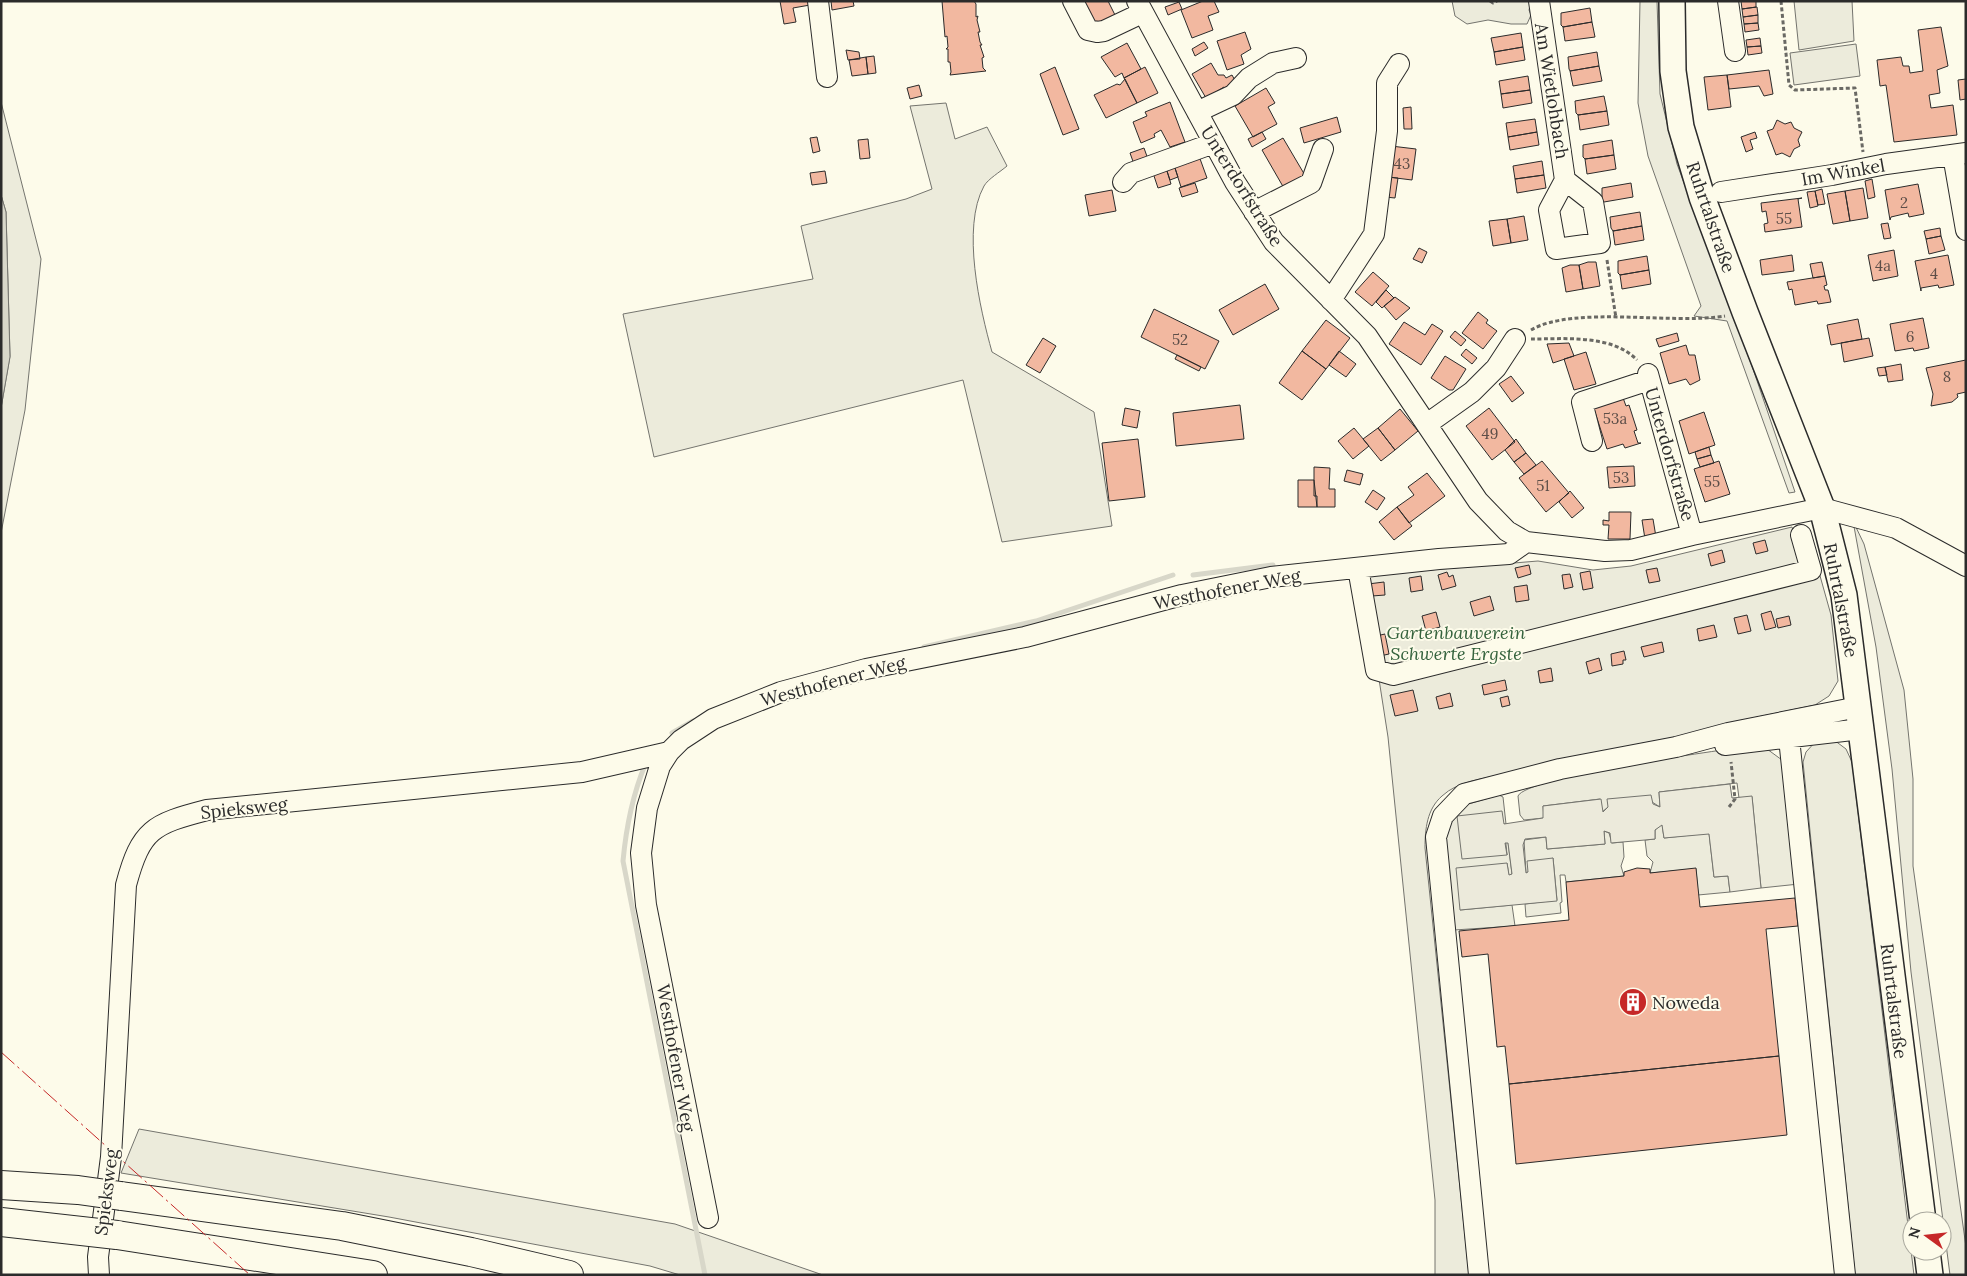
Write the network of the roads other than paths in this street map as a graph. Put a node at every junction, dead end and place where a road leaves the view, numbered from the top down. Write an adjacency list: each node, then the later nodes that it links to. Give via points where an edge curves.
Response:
1 (818, 1): 10 (street)
2 (1073, 1): 6 (street, via 1088,30 1097,32)
3 (1539, 1): 15 (street, Am Wietlohbach)
4 (1672, 1): 24 (main road, Ruhrtalstraße, via 1673,70 1681,127 1702,197)
5 (1728, 1): 7 (street)
6 (1140, 7): 11 (street, Unterdorfstraße)
7 (1735, 50)
8 (1296, 58): 11 (street, via 1273,63 1248,78 1233,95)
9 (1399, 64): 20 (street, via 1387,83 1387,131 1374,234)
10 (827, 77)
11 (1197, 112): 12 (street, Unterdorfstraße)
12 (1214, 143): 16 (street, via 1131,173); 18 (street, Unterdorfstraße)
13 (1323, 149): 18 (street, via 1311,183)
14 (1959, 154): 17 (street, Im Winkel); 19 (street)
15 (1565, 180): 15 (street, Am Wietlohbach, via 1593,202 1600,243 1556,249 1549,210)
16 (1124, 182)
17 (1721, 192)
18 (1254, 212): 20 (street, Unterdorfstraße, via 1274,242)
19 (1966, 230)
20 (1332, 300): 22 (street, Unterdorfstraße, via 1367,336)
21 (1515, 339): 22 (street, via 1496,368 1472,392)
22 (1427, 424): 27 (street, Unterdorfstraße, via 1478,501 1507,530)
23 (1592, 441): 25 (street, Unterdorfstraße, via 1582,402 1648,377)
24 (1822, 508): 25 (street, Unterdorfstraße); 28 (street, via 1896,528); 30 (main road, Ruhrtalstraße, via 1844,595)
25 (1692, 534): 27 (street, Unterdorfstraße, via 1630,550 1606,551)
26 (1801, 535): 29 (street, via 1811,570 1393,675 1376,670)
27 (1526, 542): 29 (street, Westhofener Weg, via 1509,554)
28 (1966, 566)
29 (1358, 568): 33 (street, Westhofener Weg, via 1271,577 1182,595 1024,637 866,669 781,692 713,719)
30 (1860, 718): 31 (street); 32 (street, via 1728,733); 35 (main road, Ruhrtalstraße)
31 (1789, 738): 32 (street); 43 (street)
32 (1676, 747): 42 (street, via 1560,769 1464,794 1443,816 1436,837)
33 (669, 752): 36 (street, Westhofener Weg, via 660,766 647,808 642,853 646,905); 39 (street, Spieksweg, via 582,772 208,810 184,816 150,832 140,843 126,884 111,1157 98,1257)
34 (1, 1185): 41 (highway, bridge, via 78,1190 342,1226)
35 (1922, 1211)
36 (708, 1218)
37 (1, 1222): 40 (highway, bridge, via 117,1234)
38 (1928, 1261): 44 (main road)
39 (99, 1275)
40 (373, 1275)
41 (569, 1275)
42 (1479, 1275)
43 (1845, 1275)
44 (1930, 1275)

